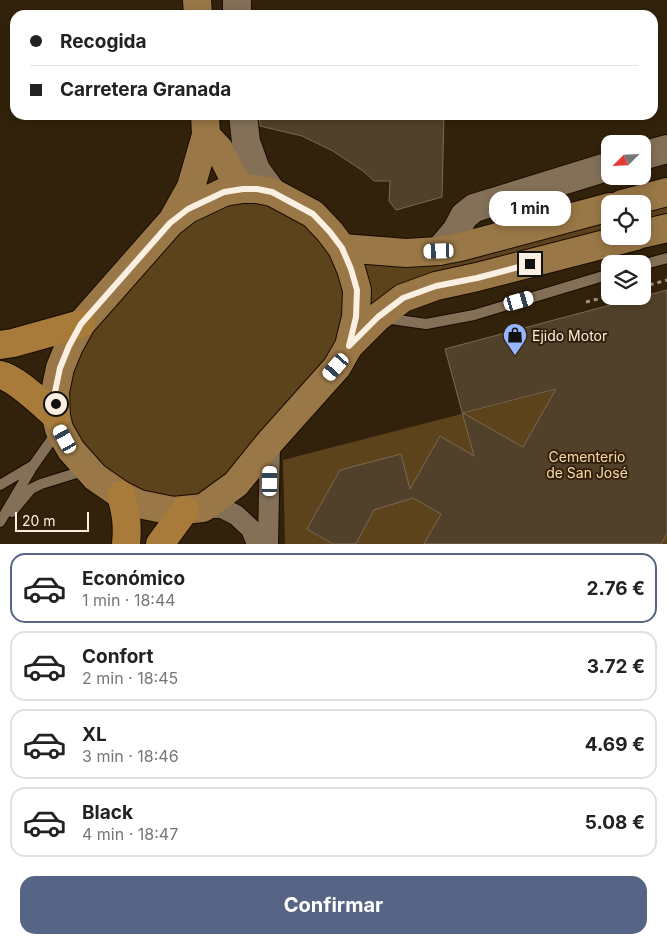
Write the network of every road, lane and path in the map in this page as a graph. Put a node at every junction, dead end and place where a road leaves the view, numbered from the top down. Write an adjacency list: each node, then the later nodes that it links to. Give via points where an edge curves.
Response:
1 (244, 120): 7 (street, via 246,142 256,170)
2 (205, 125): 6 (main road); 11 (main road, via 191,187)
3 (667, 149): 4 (street)
4 (651, 153)
5 (601, 169): 16 (street, via 474,208 464,216)
6 (243, 189): 7 (main road); 11 (main road, via 224,192 188,209)
7 (272, 192): 15 (main road, via 313,214)
8 (667, 192): 9 (main road)
9 (651, 196)
10 (601, 209): 16 (main road)
11 (170, 223): 23 (main road)
12 (667, 228): 13 (main road)
13 (651, 232)
14 (602, 245): 22 (main road, via 436,286 403,298)
15 (342, 248): 16 (main road, via 406,253); 25 (main road, via 357,290 356,317)
16 (439, 251)
17 (667, 258): 18 (lane)
18 (651, 262)
19 (601, 277): 22 (lane, via 474,315 426,324)
20 (667, 280): 21 (path)
21 (651, 284)
22 (378, 317): 25 (main road)
23 (81, 324): 24 (highway); 27 (main road, via 60,368 55,392)
24 (0, 345)
25 (349, 346): 28 (main road, via 336,367)
26 (0, 375): 27 (highway, via 12,380)
27 (58, 422): 29 (lane); 30 (main road, via 71,450)
28 (270, 442): 33 (main road, via 236,484); 38 (street)
29 (33, 466): 31 (lane); 34 (lane)
30 (87, 469): 32 (main road); 34 (lane, via 31,489)
31 (0, 485)
32 (121, 496): 33 (main road, via 139,504 173,511); 35 (highway, via 128,530)
33 (194, 509): 36 (highway); 37 (street, via 222,508 236,515 251,529)
34 (0, 524)
35 (126, 544)
36 (160, 544)
37 (257, 544)
38 (268, 544)

